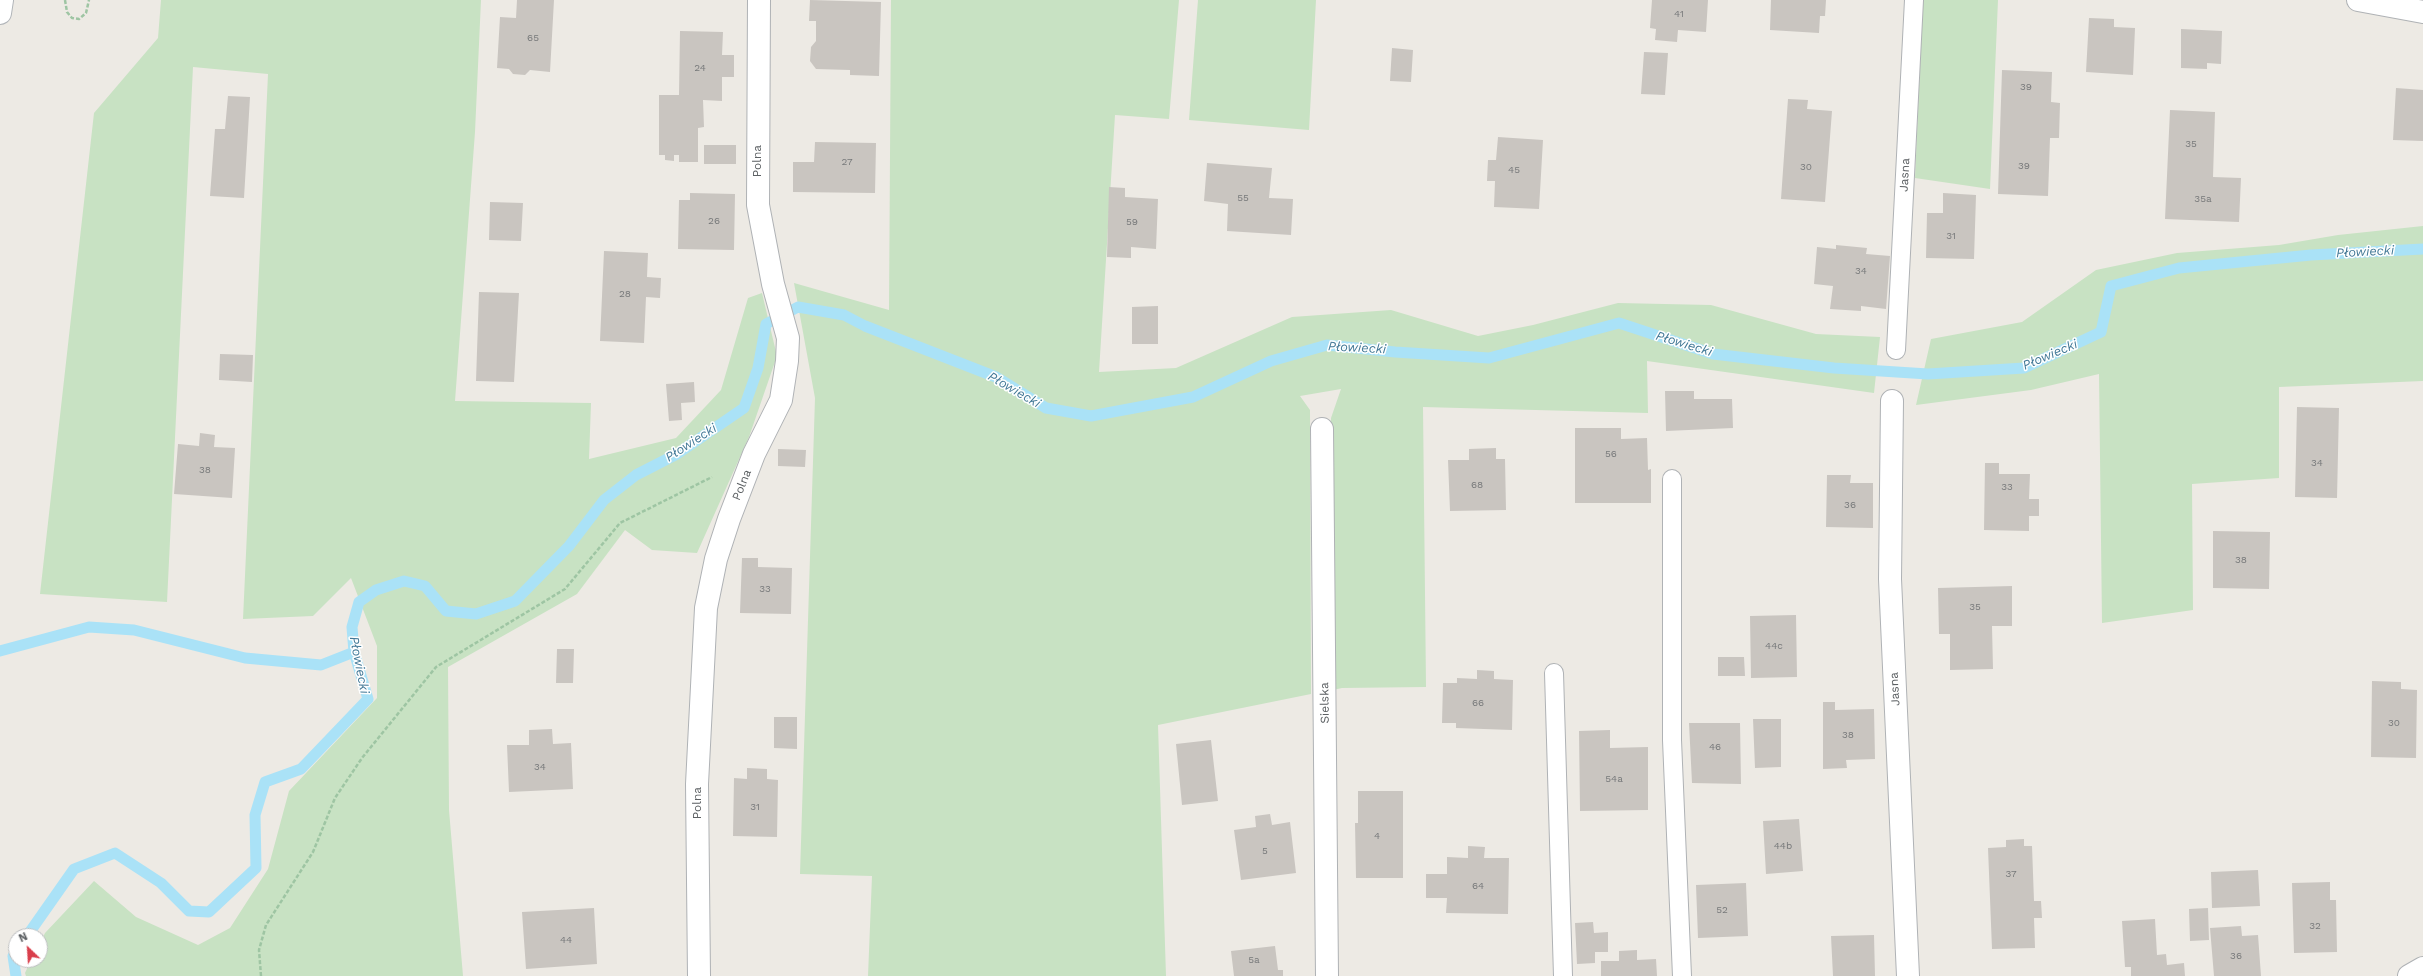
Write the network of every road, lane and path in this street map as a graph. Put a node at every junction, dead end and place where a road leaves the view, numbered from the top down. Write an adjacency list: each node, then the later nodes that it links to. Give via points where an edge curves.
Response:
1 (2, 0): 8 (street)
2 (65, 0): 3 (path, via 67,12 72,18 80,19 86,13)
3 (89, 0)
4 (759, 0): 12 (street, Polna, via 758,205 773,284 788,338 781,400)
5 (1914, 0): 9 (lane, Jasna)
6 (2358, 0): 7 (street)
7 (2423, 12)
8 (0, 13)
9 (1896, 350)
10 (1892, 401): 21 (street, Jasna, via 1890,579)
11 (1322, 429): 18 (street, Sielska)
12 (754, 454): 16 (path, via 673,498 620,523 565,589 436,667 362,758 335,798 313,852 266,925 259,950); 17 (street, Polna, via 724,533 706,608 697,784)
13 (1672, 479): 20 (lane, via 1672,740)
14 (1554, 673): 19 (lane)
15 (2423, 968): 22 (street)
16 (261, 976)
17 (699, 976)
18 (1327, 976)
19 (1563, 976)
20 (1682, 976)
21 (1908, 976)
22 (2409, 976)

